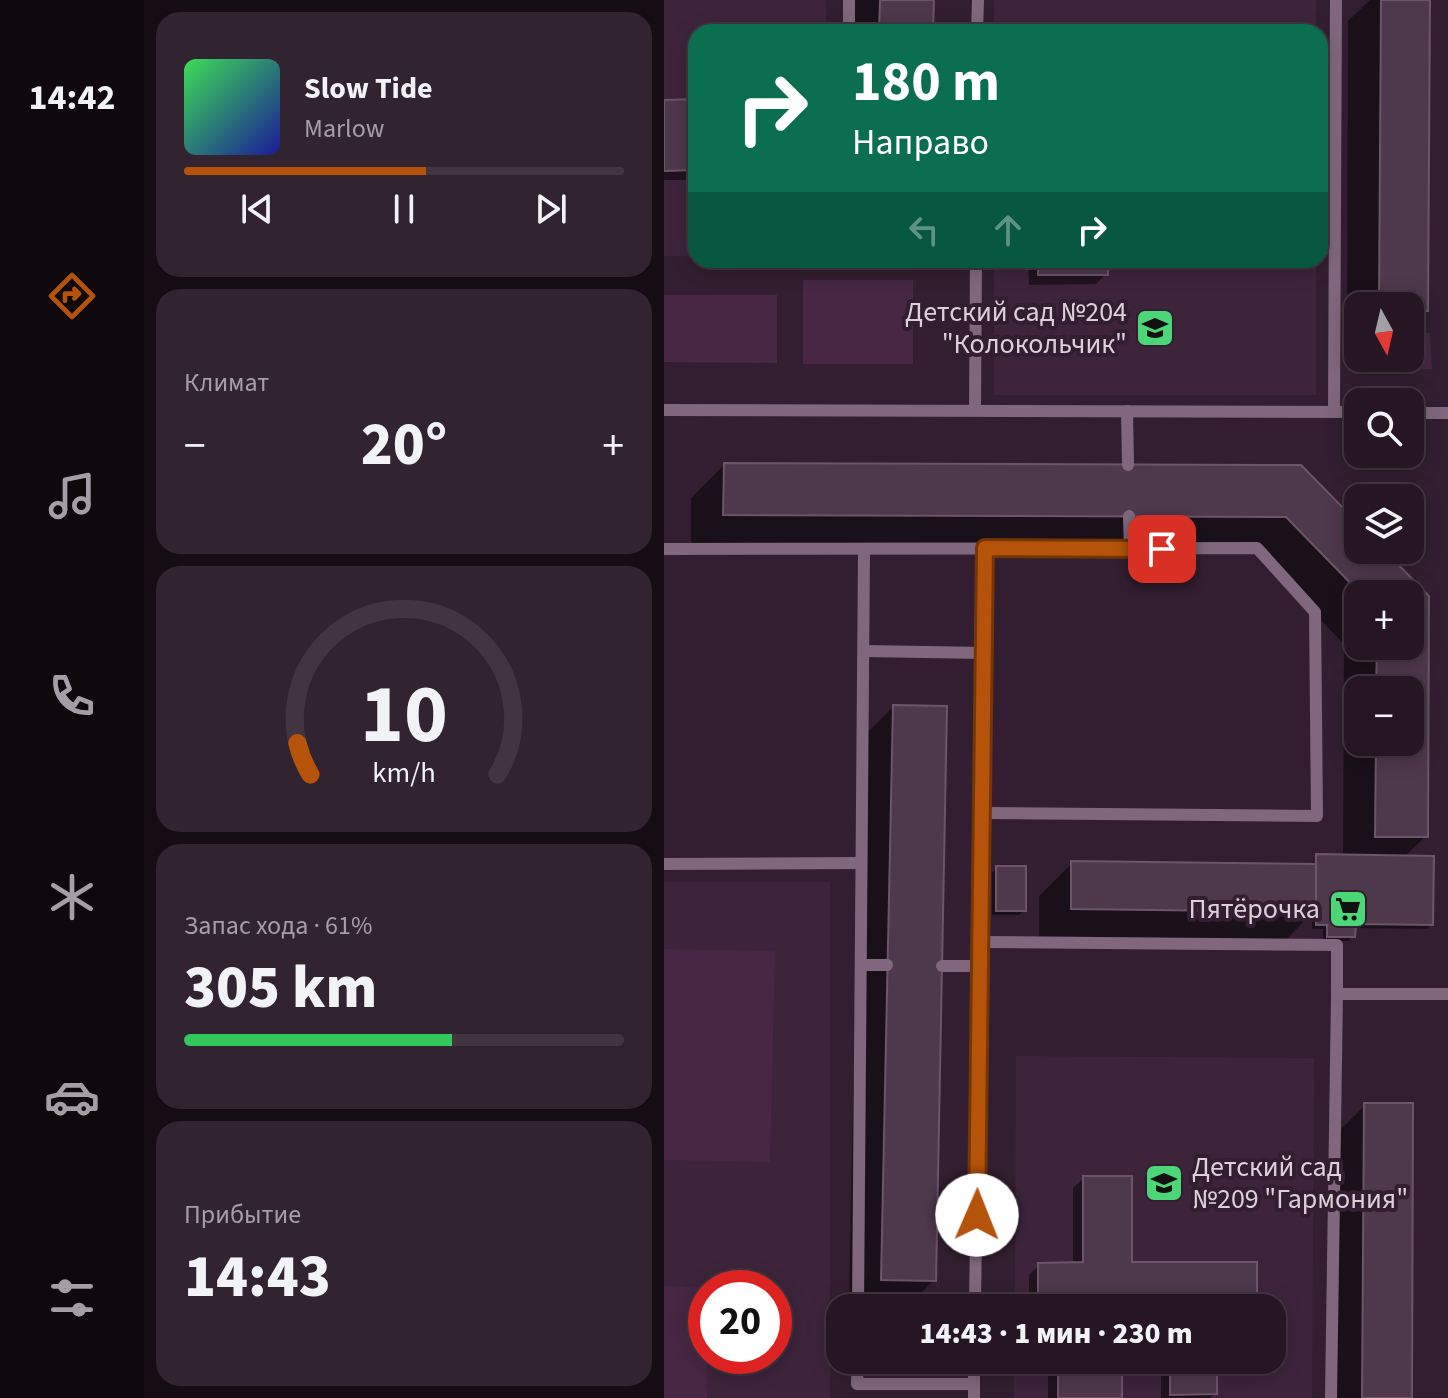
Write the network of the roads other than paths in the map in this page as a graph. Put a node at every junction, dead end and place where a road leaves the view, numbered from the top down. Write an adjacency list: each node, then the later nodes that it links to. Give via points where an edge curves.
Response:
1 (849, 0): 4 (lane)
2 (978, 0): 5 (lane)
3 (1336, 0): 10 (lane)
4 (849, 24)
5 (977, 24)
6 (976, 268): 8 (lane)
7 (664, 410): 8 (lane)
8 (975, 410): 9 (lane)
9 (1127, 411): 10 (lane); 14 (lane)
10 (1334, 412): 11 (lane)
11 (1344, 412)
12 (1424, 413): 13 (lane)
13 (1448, 413)
14 (1128, 465)
15 (1129, 516): 18 (lane)
16 (985, 548): 18 (lane); 19 (lane); 21 (lane)
17 (664, 549): 19 (lane)
18 (1130, 549): 22 (lane, via 1257,548 1315,612 1317,816)
19 (864, 550): 20 (lane)
20 (864, 651): 21 (lane); 23 (lane)
21 (985, 653): 22 (lane)
22 (982, 813): 25 (lane)
23 (861, 863): 24 (lane); 26 (lane)
24 (664, 864)
25 (981, 942): 29 (lane); 30 (lane, via 1337,945)
26 (862, 965): 27 (lane); 32 (lane)
27 (887, 965)
28 (942, 966): 29 (lane)
29 (980, 966): 33 (lane)
30 (1337, 994): 31 (lane); 36 (lane)
31 (1448, 994)
32 (858, 1294)
33 (975, 1294)
34 (857, 1374): 35 (lane, via 857,1384)
35 (974, 1391)
36 (1331, 1398)

